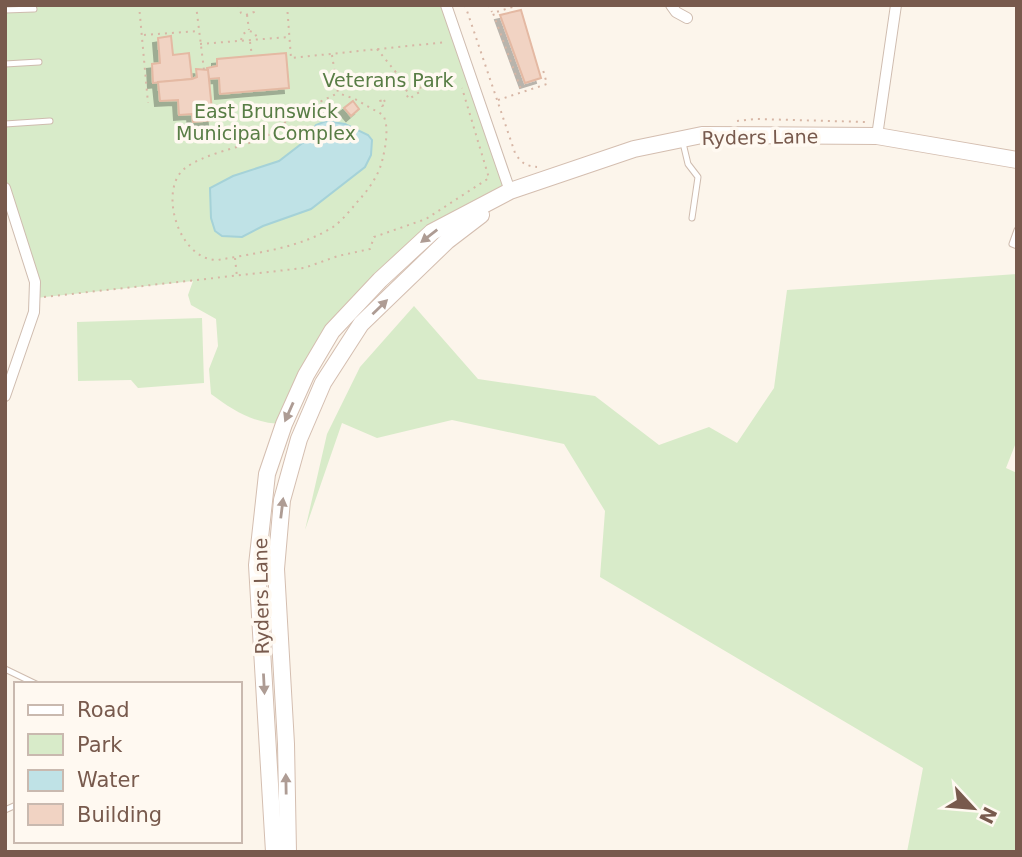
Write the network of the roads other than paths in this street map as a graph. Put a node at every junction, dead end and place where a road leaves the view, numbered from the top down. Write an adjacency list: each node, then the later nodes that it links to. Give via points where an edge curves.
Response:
1 (446, 5): 15 (street)
2 (671, 5): 6 (street)
3 (896, 5): 11 (street)
4 (34, 9): 5 (lane)
5 (5, 10)
6 (687, 18)
7 (39, 62): 8 (lane)
8 (5, 64)
9 (50, 121): 10 (lane)
10 (5, 124)
11 (874, 129): 12 (main road, Ryders Lane); 13 (main road, Ryders Lane)
12 (682, 139): 15 (main road, Ryders Lane, via 634,149); 16 (lane, via 688,164 698,177)
13 (1017, 160)
14 (5, 188): 19 (street, via 36,298)
15 (510, 191): 22 (main road, Ryders Lane, one-way to 22, via 432,232 380,280 332,331 284,424 267,474 257,565); 23 (main road, Ryders Lane, one-way to 15, via 276,569 282,500 299,439 323,383 361,324 447,241)
16 (692, 218)
17 (1017, 230): 18 (lane, via 1012,244)
18 (1017, 246)
19 (5, 396)
20 (5, 669): 21 (lane)
21 (32, 682)
22 (274, 852)
23 (288, 852)

